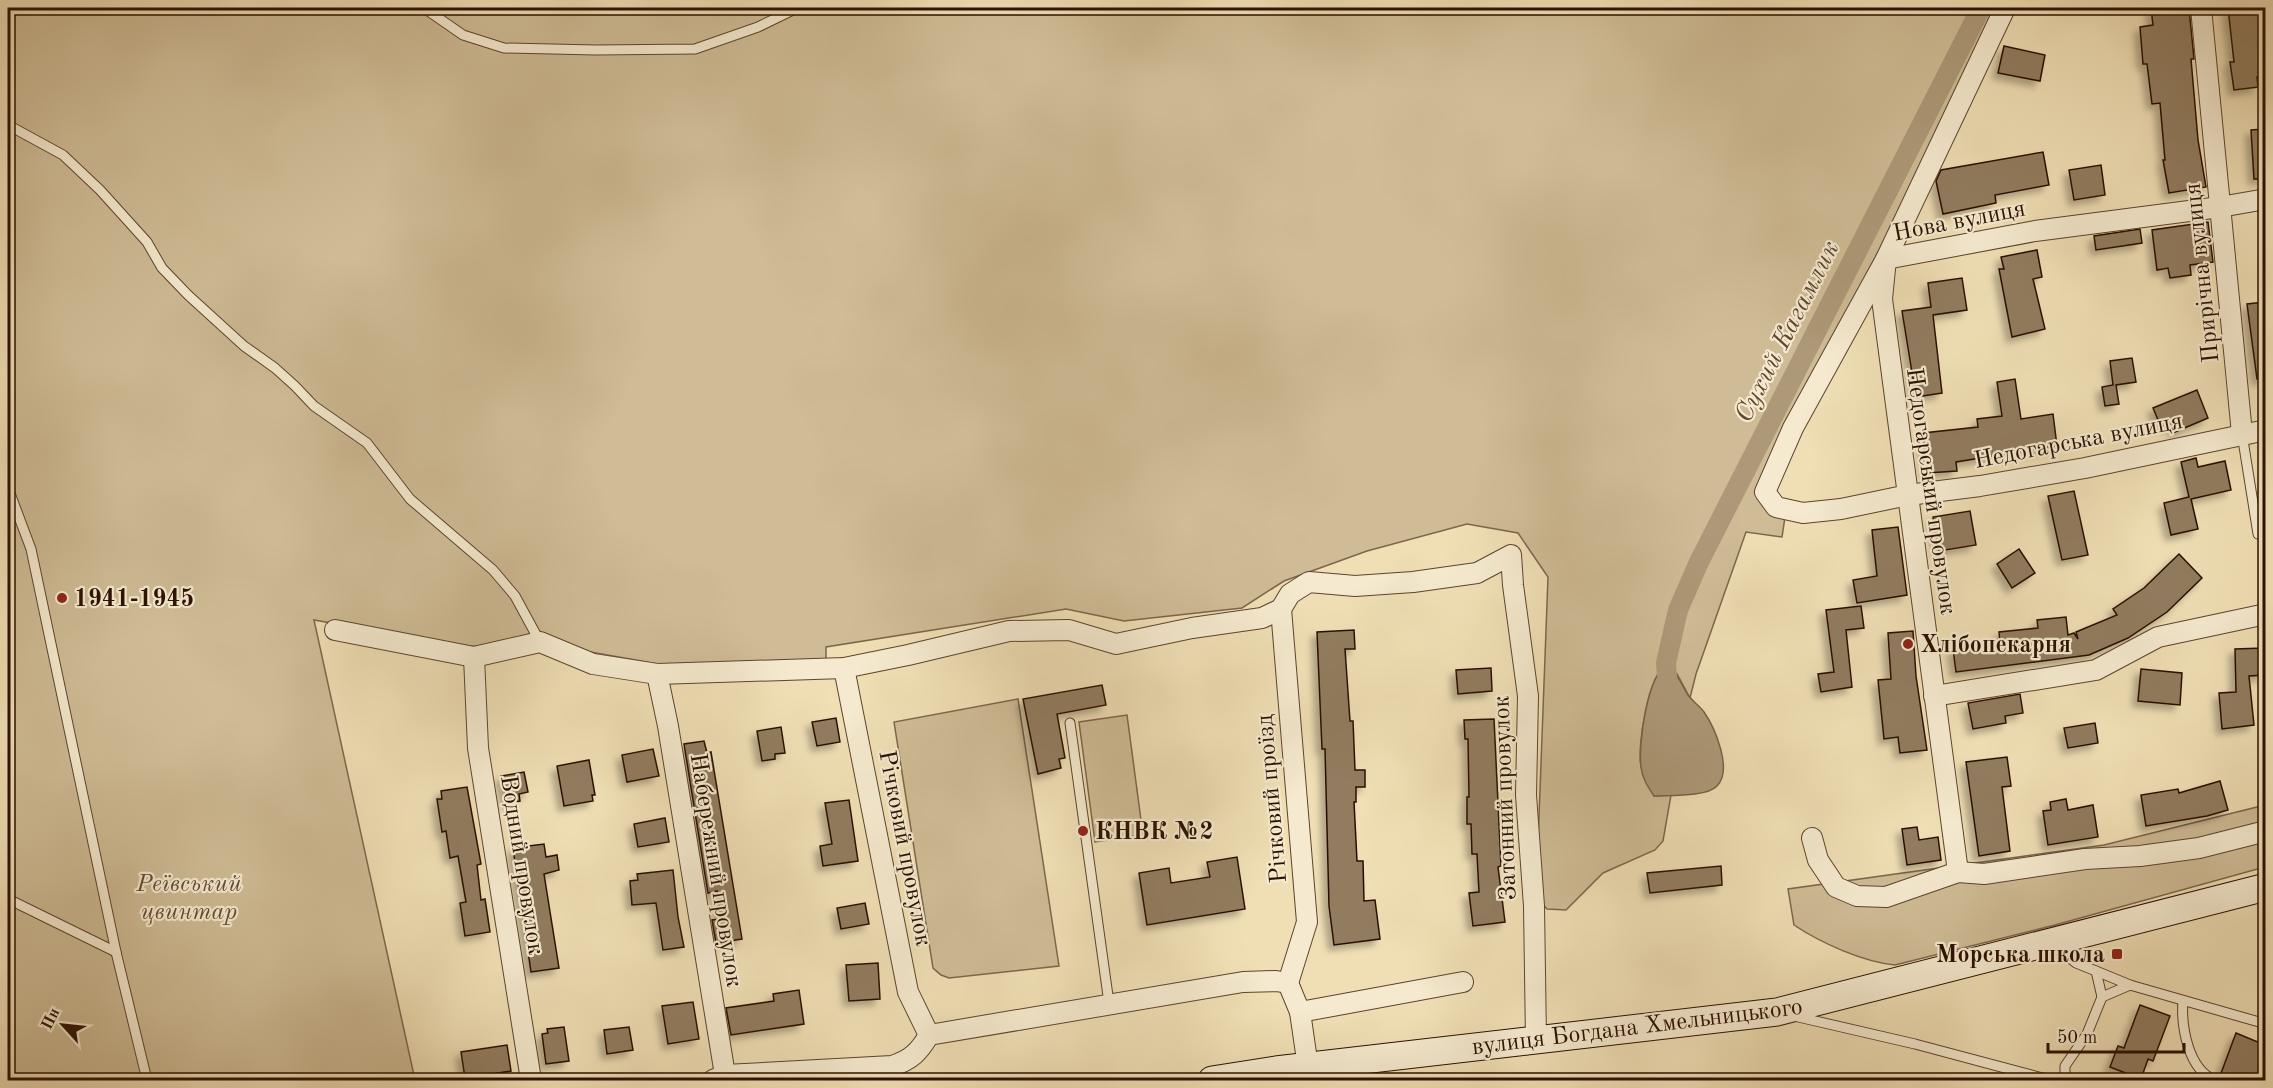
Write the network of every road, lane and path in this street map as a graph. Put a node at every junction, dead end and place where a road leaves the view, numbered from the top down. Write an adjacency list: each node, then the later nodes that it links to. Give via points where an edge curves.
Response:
1 (424, 8): 2 (lane, via 463,35 504,48 596,50 695,49 758,27)
2 (797, 8)
3 (2005, 8): 8 (street)
4 (2202, 8): 7 (street, Прирічна вулиця)
5 (8, 125): 18 (lane, via 63,155 147,242 162,268 188,295 314,406 367,443 410,499 493,570 515,596)
6 (2265, 199): 7 (street, Нова вулиця)
7 (2220, 207): 8 (street, Нова вулиця, via 2035,231); 10 (street, Прирічна вулиця)
8 (1886, 259): 12 (street, Нова вулиця, via 1793,428); 13 (street, Недогарський провулок, via 1884,326)
9 (2265, 430): 10 (street, Недогарська вулиця)
10 (2242, 434): 13 (street, Недогарська вулиця, via 2085,468); 14 (lane, Прирічна вулиця)
11 (8, 488): 30 (lane, via 31,549)
12 (1765, 492): 13 (street, Недогарська вулиця, via 1776,507 1803,513)
13 (1908, 495): 22 (street, Недогарський провулок)
14 (2259, 534)
15 (1281, 609): 20 (street, via 1262,618 1116,644 1069,630 1009,631); 33 (street, Річковий проїзд, via 1307,922); 42 (street, Затонний провулок, via 1290,594 1309,582 1355,586 1413,582 1477,573 1511,555 1528,696 1526,795 1534,906)
16 (2265, 614): 22 (street, via 2158,637 2096,670)
17 (335, 630): 19 (street)
18 (540, 642): 19 (street); 21 (street, via 593,664)
19 (474, 657): 47 (street, Водний провулок, via 478,747)
20 (843, 668): 21 (street); 41 (street, Річковий провулок, via 908,992)
21 (657, 674): 45 (street, Набережний провулок)
22 (1934, 696): 26 (street, Недогарський провулок)
23 (1070, 723): 37 (lane)
24 (2265, 831): 26 (street, via 2199,848 2140,856 2085,859 1984,874)
25 (1812, 838): 26 (street, via 1818,860 1836,887 1857,896 1886,897)
26 (1958, 872)
27 (2265, 888): 29 (main road, вулиця Богдана Хмельницького)
28 (8, 899): 30 (lane)
29 (2051, 942): 31 (lane, via 2076,963); 39 (main road, вулиця Богдана Хмельницького)
30 (116, 952): 46 (lane)
31 (2096, 971): 34 (lane); 35 (lane)
32 (1463, 982): 38 (street)
33 (1288, 983): 37 (street, via 1243,982); 38 (street)
34 (2130, 986): 35 (lane); 36 (lane)
35 (2102, 997): 50 (lane, via 2087,1034 2065,1066)
36 (2183, 1001): 40 (lane); 51 (lane, via 2182,1018 2192,1058)
37 (1109, 1003): 41 (street)
38 (1300, 1011): 43 (street)
39 (1777, 1012): 42 (main road, вулиця Богдана Хмельницького); 49 (lane)
40 (2265, 1024)
41 (929, 1035): 45 (street, via 919,1052 892,1066)
42 (1536, 1040): 43 (main road, вулиця Богдана Хмельницького)
43 (1308, 1067): 44 (main road, вулиця Богдана Хмельницького)
44 (1273, 1076): 48 (main road, вулиця Богдана Хмельницького)
45 (719, 1078)
46 (147, 1080)
47 (531, 1080)
48 (1212, 1080)
49 (2050, 1080)
50 (2065, 1080)
51 (2215, 1080)

